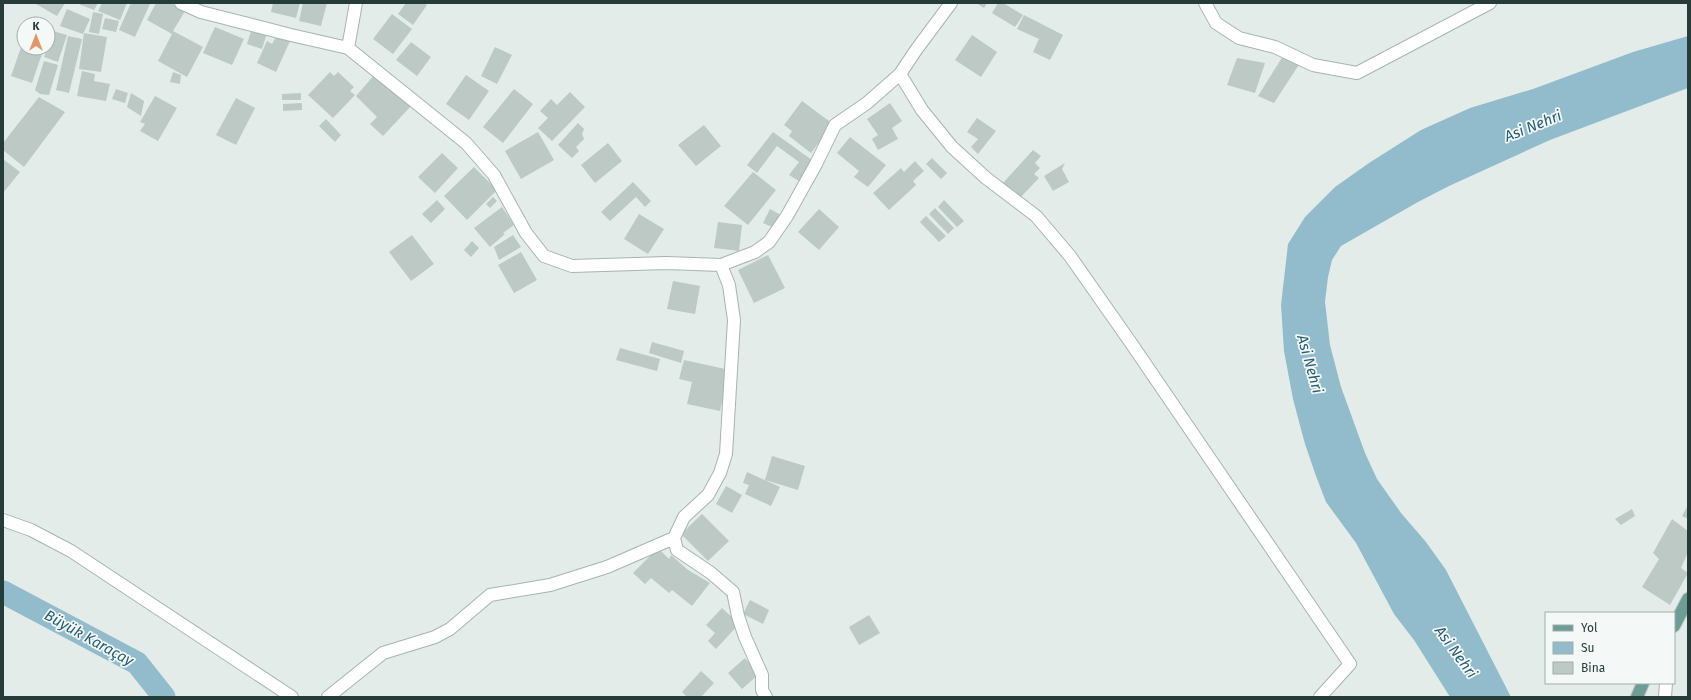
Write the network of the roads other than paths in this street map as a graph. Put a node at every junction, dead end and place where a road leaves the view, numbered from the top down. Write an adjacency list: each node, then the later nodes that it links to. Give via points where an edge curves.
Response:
1 (181, 3): 6 (street, via 201,12)
2 (356, 3): 6 (street)
3 (951, 3): 7 (street)
4 (1205, 3): 5 (street, via 1216,23 1239,38 1275,47 1313,65 1357,73)
5 (1490, 3)
6 (348, 48): 8 (street, via 466,143 494,175 526,233 544,256 572,266 666,263)
7 (900, 74): 8 (street, via 867,103 835,125 787,216 769,242 755,252); 18 (street, via 922,110 952,147 986,178 1036,216 1070,256 1350,664)
8 (721, 265): 10 (street, via 729,285 734,320 726,454 720,473 708,495 684,517)
9 (3, 520): 15 (street, via 31,530 71,551)
10 (674, 538): 16 (street, via 607,567 557,582 490,595 435,637 383,653); 17 (street, via 677,550 733,592 745,637 762,675 762,690)
11 (1688, 599): 12 (main road)
12 (1675, 624)
13 (1643, 684): 19 (main road)
14 (1666, 684): 20 (street)
15 (292, 697)
16 (328, 697)
17 (766, 697)
18 (1320, 697)
19 (1637, 697)
20 (1665, 697)

